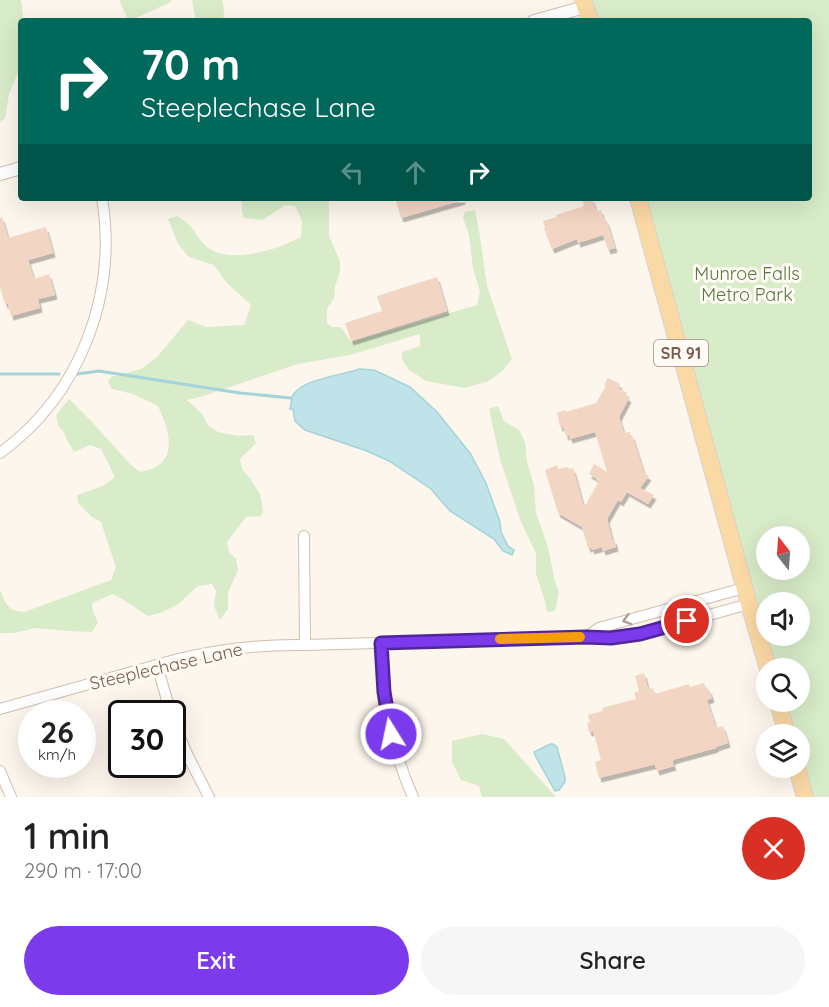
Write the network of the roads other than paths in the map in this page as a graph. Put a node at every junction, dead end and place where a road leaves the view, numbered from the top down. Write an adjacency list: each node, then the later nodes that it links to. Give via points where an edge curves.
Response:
1 (586, 9): 2 (street)
2 (547, 18)
3 (18, 169): 4 (street)
4 (0, 174)
5 (102, 201): 7 (street, via 104,284 83,350 47,409)
6 (639, 201): 9 (main road, SR 91)
7 (0, 453)
8 (304, 536): 12 (street)
9 (746, 596): 10 (street, Steeplechase Lane, one-way to 10, via 599,628); 10 (street, Steeplechase Lane, via 640,634); 13 (main road, SR 91)
10 (586, 637): 11 (street, Steeplechase Lane)
11 (381, 643): 12 (street, Steeplechase Lane); 22 (street, via 388,720)
12 (305, 645): 14 (street, Steeplechase Lane, via 237,648)
13 (765, 658)
14 (157, 665): 15 (street); 16 (street, Steeplechase Lane)
15 (167, 700)
16 (0, 709)
17 (186, 751): 21 (street)
18 (0, 771): 20 (street)
19 (800, 778): 23 (main road)
20 (11, 797)
21 (208, 797)
22 (413, 797)
23 (805, 797)

